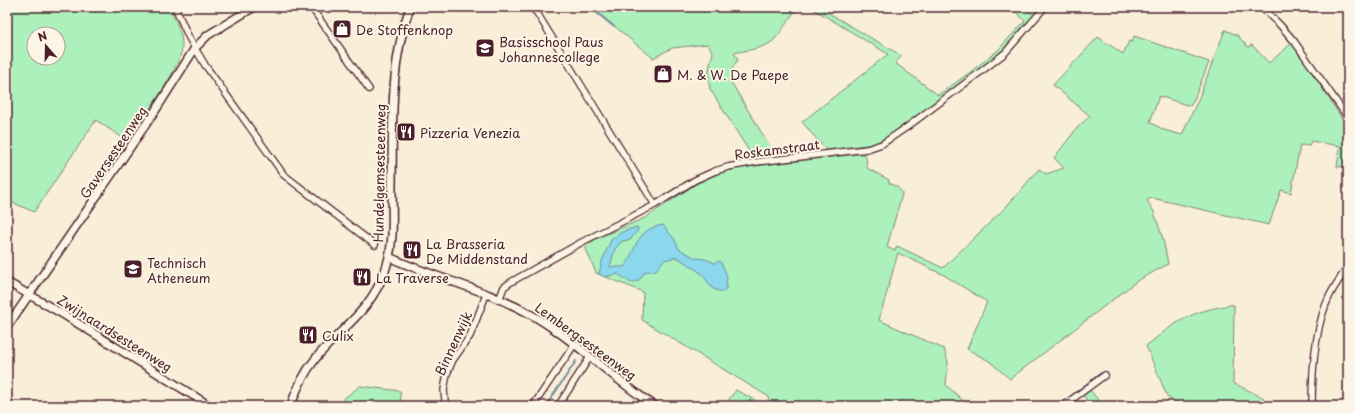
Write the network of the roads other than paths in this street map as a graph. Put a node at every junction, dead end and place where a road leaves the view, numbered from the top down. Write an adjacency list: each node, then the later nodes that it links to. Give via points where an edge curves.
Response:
1 (175, 7): 8 (street)
2 (254, 7): 8 (street, Gaversesteenweg, via 208,35)
3 (311, 7): 9 (street)
4 (410, 7): 13 (street, Hundelgemsesteenweg, via 398,48 394,82 392,234)
5 (531, 7): 11 (street, via 538,13)
6 (1045, 7): 11 (street, Roskamstraat, via 1005,53 882,144 867,149 728,167 695,180)
7 (1261, 7): 10 (street, via 1294,41)
8 (195, 48): 12 (street, via 284,175); 16 (street, Gaversesteenweg)
9 (369, 89)
10 (1348, 118)
11 (655, 205): 18 (street, Roskamstraat, via 511,282 504,287)
12 (375, 245)
13 (389, 257): 17 (street, Lembergsesteenweg); 26 (street, Hundelgemsesteenweg, via 370,300 312,364 298,387)
14 (1348, 266): 30 (street, via 1331,294 1322,318 1317,343)
15 (7, 282): 16 (street, Zwijnaardsesteenweg)
16 (29, 295): 19 (street, Gaversesteenweg); 25 (street, Zwijnaardsesteenweg)
17 (486, 295): 18 (street, Lembergsesteenweg); 23 (street, Binnenwijk, via 470,336 447,374 444,390)
18 (499, 300): 20 (street, Lembergsesteenweg, via 530,314)
19 (7, 327)
20 (574, 345): 21 (street, Lembergsesteenweg); 27 (street)
21 (590, 357): 24 (street, Lembergsesteenweg); 28 (street)
22 (1105, 375): 29 (street)
23 (446, 401)
24 (651, 405)
25 (210, 406)
26 (291, 406)
27 (533, 406)
28 (558, 406)
29 (1063, 406)
30 (1312, 406)

